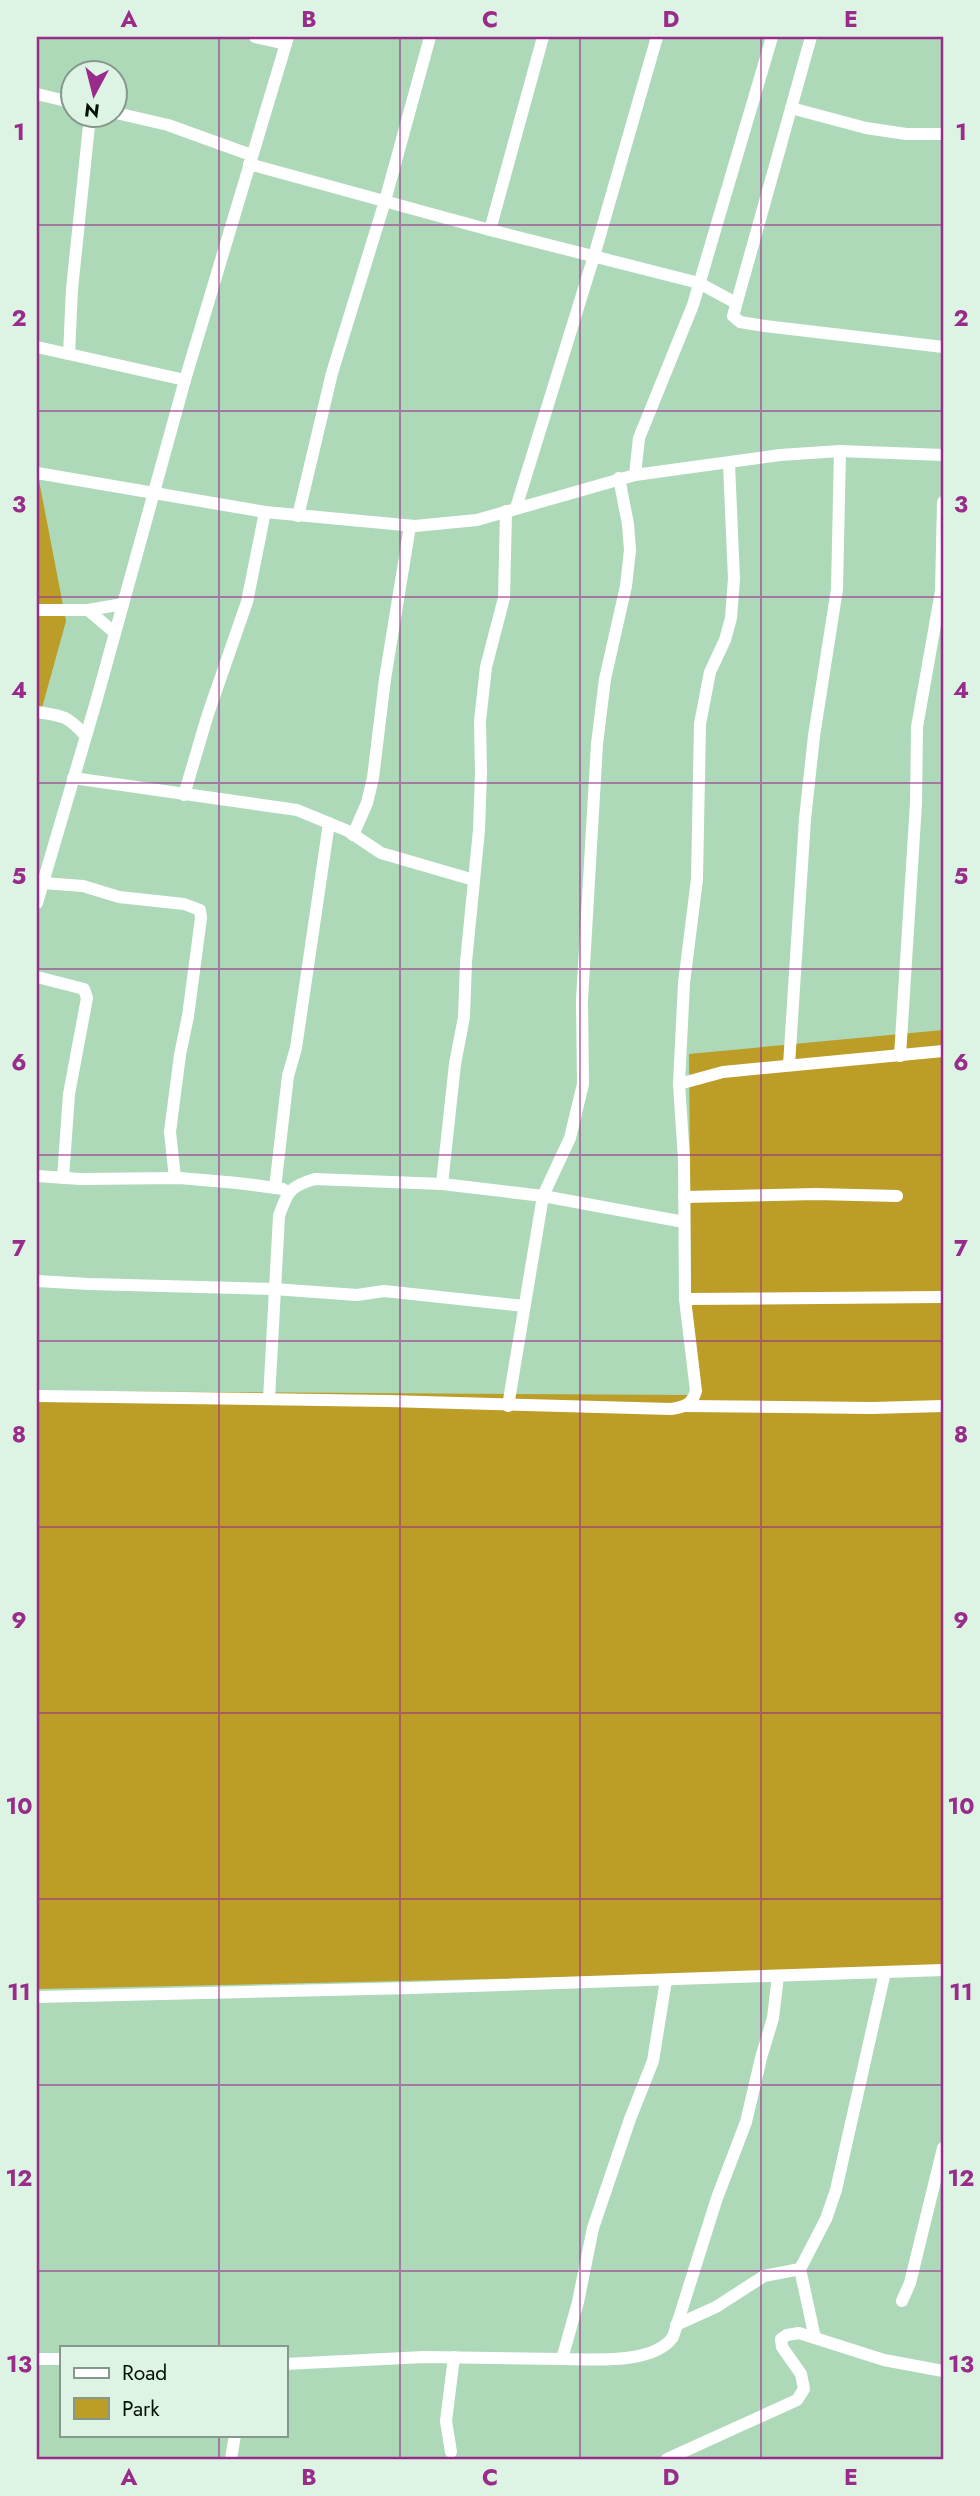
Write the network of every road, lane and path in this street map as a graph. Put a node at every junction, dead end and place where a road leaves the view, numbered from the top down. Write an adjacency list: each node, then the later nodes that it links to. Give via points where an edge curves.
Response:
1 (255, 37): 7 (street)
2 (430, 37): 15 (street)
3 (543, 37): 16 (street)
4 (657, 37): 17 (street)
5 (772, 37): 18 (street)
6 (811, 37): 10 (street)
7 (287, 40): 14 (street)
8 (37, 94): 9 (street)
9 (60, 100)
10 (791, 108): 13 (street, via 866,128); 19 (street)
11 (130, 116): 14 (street, via 168,125)
12 (89, 130): 22 (street)
13 (943, 134)
14 (250, 159): 15 (street); 23 (street)
15 (385, 201): 16 (street); 34 (street, via 332,373)
16 (490, 230): 17 (street)
17 (594, 256): 18 (street); 32 (street)
18 (699, 283): 19 (street); 28 (street, via 639,438)
19 (736, 303): 21 (street, via 733,316 740,322)
20 (37, 347): 22 (street)
21 (943, 347)
22 (69, 354): 23 (street)
23 (185, 380): 30 (street)
24 (840, 451): 25 (street); 26 (street); 52 (street, via 838,589 811,764)
25 (943, 455)
26 (729, 464): 28 (street); 53 (street, via 732,618 710,672 700,724 697,879 684,984)
27 (37, 473): 30 (street)
28 (635, 475): 29 (street)
29 (619, 478): 32 (street); 60 (street, via 630,550 597,744 582,987 583,1084 570,1138)
30 (153, 494): 33 (street); 36 (street)
31 (943, 502): 51 (street, via 942,591 917,727)
32 (511, 509): 35 (street, via 477,520); 46 (street, via 504,598 486,667 480,721)
33 (265, 512): 34 (street); 43 (street, via 247,602)
34 (299, 516): 35 (street)
35 (410, 526): 45 (street, via 373,778)
36 (123, 604): 38 (street); 39 (street)
37 (37, 610): 38 (street)
38 (88, 610): 39 (street)
39 (115, 633): 41 (street)
40 (37, 712): 41 (street, via 60,714)
41 (86, 736): 42 (street)
42 (74, 778): 43 (street); 47 (street)
43 (184, 795): 44 (street, via 297,810)
44 (329, 823): 45 (street); 58 (street, via 288,1076)
45 (353, 835): 46 (street, via 381,853)
46 (474, 880): 57 (street, via 464,1017)
47 (43, 883): 48 (street); 56 (street, via 83,886 119,897 200,910 170,1132)
48 (37, 903)
49 (37, 977): 55 (street, via 76,985 84,989 87,998 69,1094)
50 (943, 1051): 51 (street)
51 (900, 1056): 52 (street)
52 (789, 1065): 53 (street, via 723,1072)
53 (679, 1084): 62 (street)
54 (37, 1176): 55 (street)
55 (63, 1178): 56 (street)
56 (174, 1178): 58 (street)
57 (442, 1184): 59 (street, via 315,1179); 60 (street)
58 (275, 1188): 59 (street)
59 (290, 1191): 65 (street, via 279,1216)
60 (543, 1196): 63 (street); 68 (street)
61 (897, 1196): 62 (street)
62 (684, 1197): 63 (street)
63 (684, 1222): 67 (street)
64 (37, 1281): 65 (street)
65 (274, 1289): 68 (street, via 357,1295 384,1291); 70 (street)
66 (943, 1297): 67 (street)
67 (685, 1299): 72 (street, via 696,1391)
68 (524, 1306): 71 (street)
69 (37, 1396): 70 (street)
70 (270, 1399): 71 (street)
71 (508, 1406): 72 (street)
72 (685, 1406): 73 (street)
73 (943, 1406)
74 (943, 1970): 75 (street)
75 (885, 1972): 76 (street); 80 (street, via 836,2190)
76 (778, 1976): 77 (street); 82 (street, via 773,2018 746,2122 717,2198)
77 (666, 1980): 78 (street); 87 (street, via 653,2061 593,2228)
78 (37, 1997)
79 (942, 2154): 81 (street)
80 (800, 2269): 82 (street, via 764,2276); 83 (street)
81 (902, 2301)
82 (677, 2330): 87 (street, via 668,2343 635,2357)
83 (815, 2338): 89 (street, via 884,2360); 93 (street, via 800,2333 781,2339 801,2374 804,2389 797,2400)
84 (454, 2357): 87 (street); 88 (street); 91 (street, via 446,2421)
85 (37, 2359): 86 (street)
86 (60, 2359)
87 (562, 2359)
88 (287, 2364)
89 (943, 2371)
90 (235, 2436): 92 (street)
91 (451, 2452)
92 (231, 2459)
93 (667, 2459)

